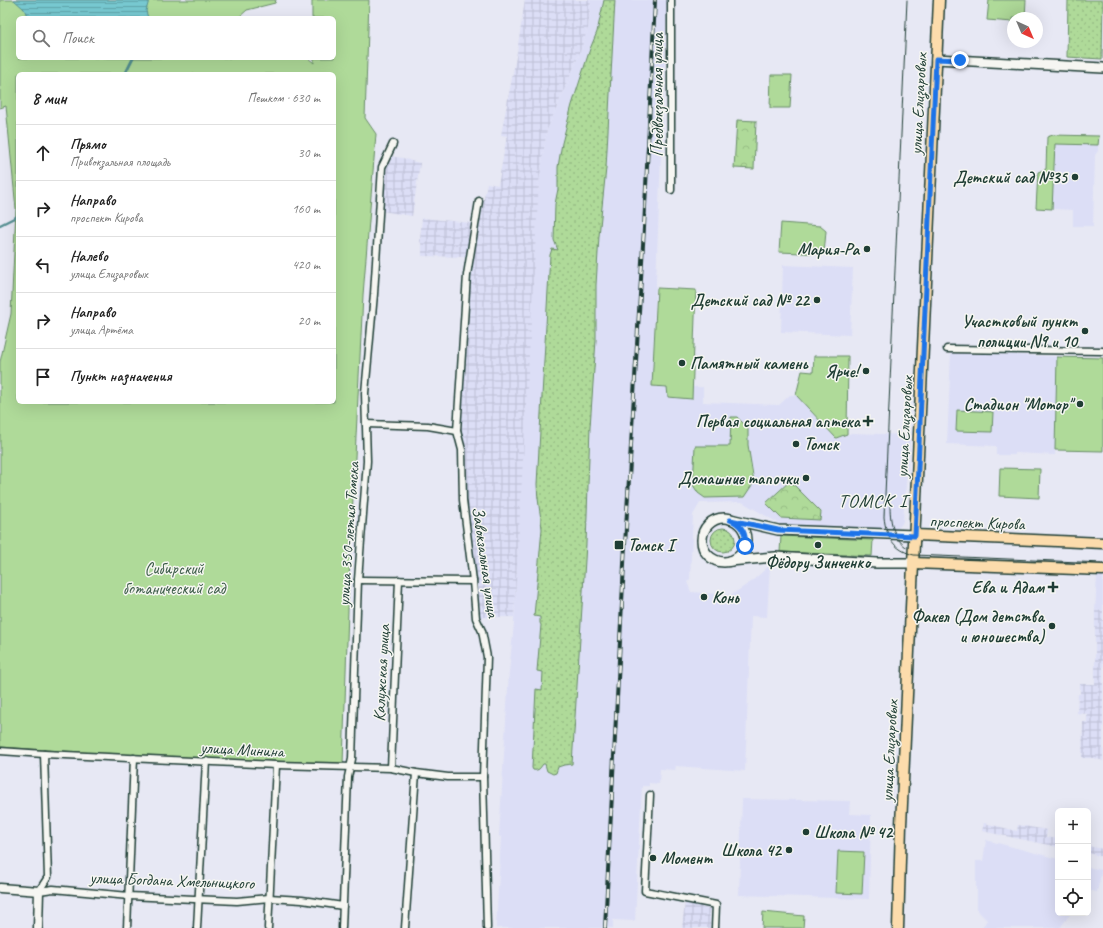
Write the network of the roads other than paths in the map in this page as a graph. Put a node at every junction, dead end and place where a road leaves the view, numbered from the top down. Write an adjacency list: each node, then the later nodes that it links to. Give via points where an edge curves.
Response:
1 (671, 0): 6 (street, Предвокзальная улица)
2 (939, 0): 3 (main road, улица Елизаровых)
3 (936, 59): 4 (main road); 13 (main road, улица Елизаровых)
4 (1103, 68)
5 (393, 144): 10 (street, улица 350-летия Томска, via 382,167 365,393)
6 (671, 190)
7 (479, 200): 11 (street, Завокзальная улица, via 467,274)
8 (947, 349): 9 (street)
9 (1103, 350)
10 (366, 424): 11 (street, via 428,426); 18 (street, улица 350-летия Томска, via 367,461)
11 (458, 431): 20 (street, Завокзальная улица, via 462,450 463,500)
12 (730, 520): 13 (main road, проспект Кирова, via 778,530); 15 (main road, via 740,526 746,541 740,555); 15 (main road, via 720,519 710,523 704,531 702,542 710,558 719,562)
13 (915, 536): 14 (main road, проспект Кирова); 16 (main road, улица Елизаровых)
14 (1103, 543)
15 (730, 561): 16 (main road, via 775,556)
16 (914, 563): 17 (main road); 45 (main road, улица Елизаровых)
17 (1103, 570)
18 (358, 580): 19 (street); 26 (street, улица 350-летия Томска)
19 (399, 580): 20 (street); 27 (street, Калужская улица)
20 (473, 581): 29 (street, Завокзальная улица, via 476,618 482,631 487,657)
21 (0, 751): 22 (street, улица Минина)
22 (44, 754): 23 (street, улица Минина); 32 (street, via 48,877)
23 (134, 758): 24 (street, улица Минина); 33 (street)
24 (206, 761): 25 (street, улица Минина); 34 (street)
25 (276, 764): 26 (street, улица Минина); 35 (street)
26 (350, 767): 27 (street, улица Минина); 36 (street, улица 350-летия Томска)
27 (391, 768): 28 (street, улица Минина)
28 (416, 773): 29 (street, улица Минина, via 448,777); 42 (street)
29 (483, 776): 43 (street, Завокзальная улица)
30 (650, 795): 44 (street, via 645,891 716,905)
31 (0, 888): 32 (street, улица Богдана Хмельницкого)
32 (39, 891): 33 (street, улица Богдана Хмельницкого, via 53,889); 37 (street)
33 (129, 896): 34 (street, улица Богдана Хмельницкого); 38 (street)
34 (198, 898): 35 (street, улица Богдана Хмельницкого); 39 (street)
35 (269, 898): 36 (street, улица Богдана Хмельницкого); 40 (street)
36 (343, 906): 41 (street, улица 350-летия Томска)
37 (38, 928)
38 (127, 928)
39 (197, 928)
40 (268, 928)
41 (342, 928)
42 (405, 928)
43 (487, 928)
44 (715, 928)
45 (898, 928)

